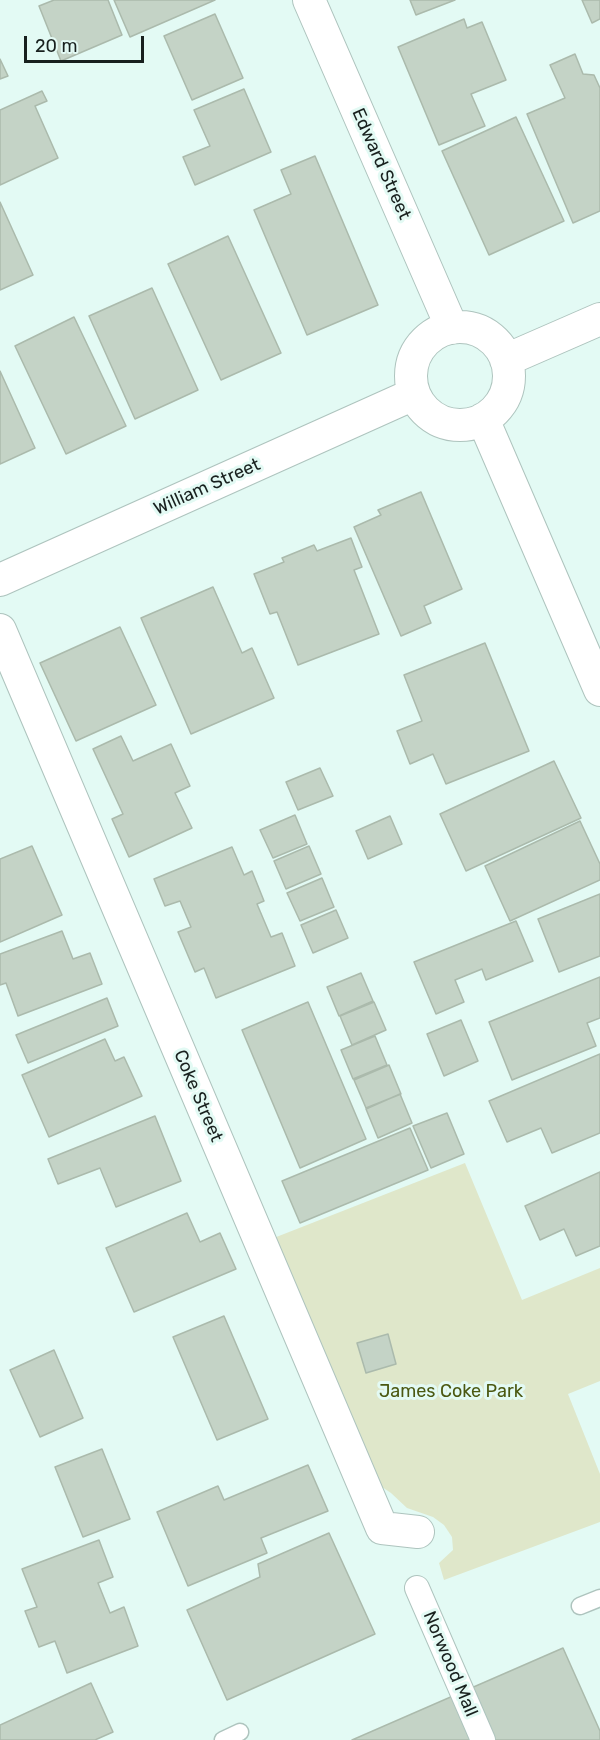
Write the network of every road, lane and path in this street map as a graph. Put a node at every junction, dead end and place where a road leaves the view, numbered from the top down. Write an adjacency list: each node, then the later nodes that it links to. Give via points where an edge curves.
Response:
1 (309, 0): 3 (street, Edward Street)
2 (600, 319): 4 (street)
3 (452, 328): 4 (street, via 469,328 485,334 498,345); 5 (street, via 434,335 422,346 411,377)
4 (506, 360): 6 (street, via 506,393 498,408)
5 (414, 394): 6 (street, via 434,418 450,424 467,425); 7 (street, William Street)
6 (483, 419): 9 (street)
7 (0, 580)
8 (0, 630): 10 (street, Coke Street, via 382,1528)
9 (600, 690)
10 (418, 1532)
11 (417, 1588): 16 (street, Norwood Mall)
12 (600, 1598): 13 (lane)
13 (580, 1606)
14 (240, 1732): 15 (lane)
15 (223, 1740)
16 (483, 1740)

